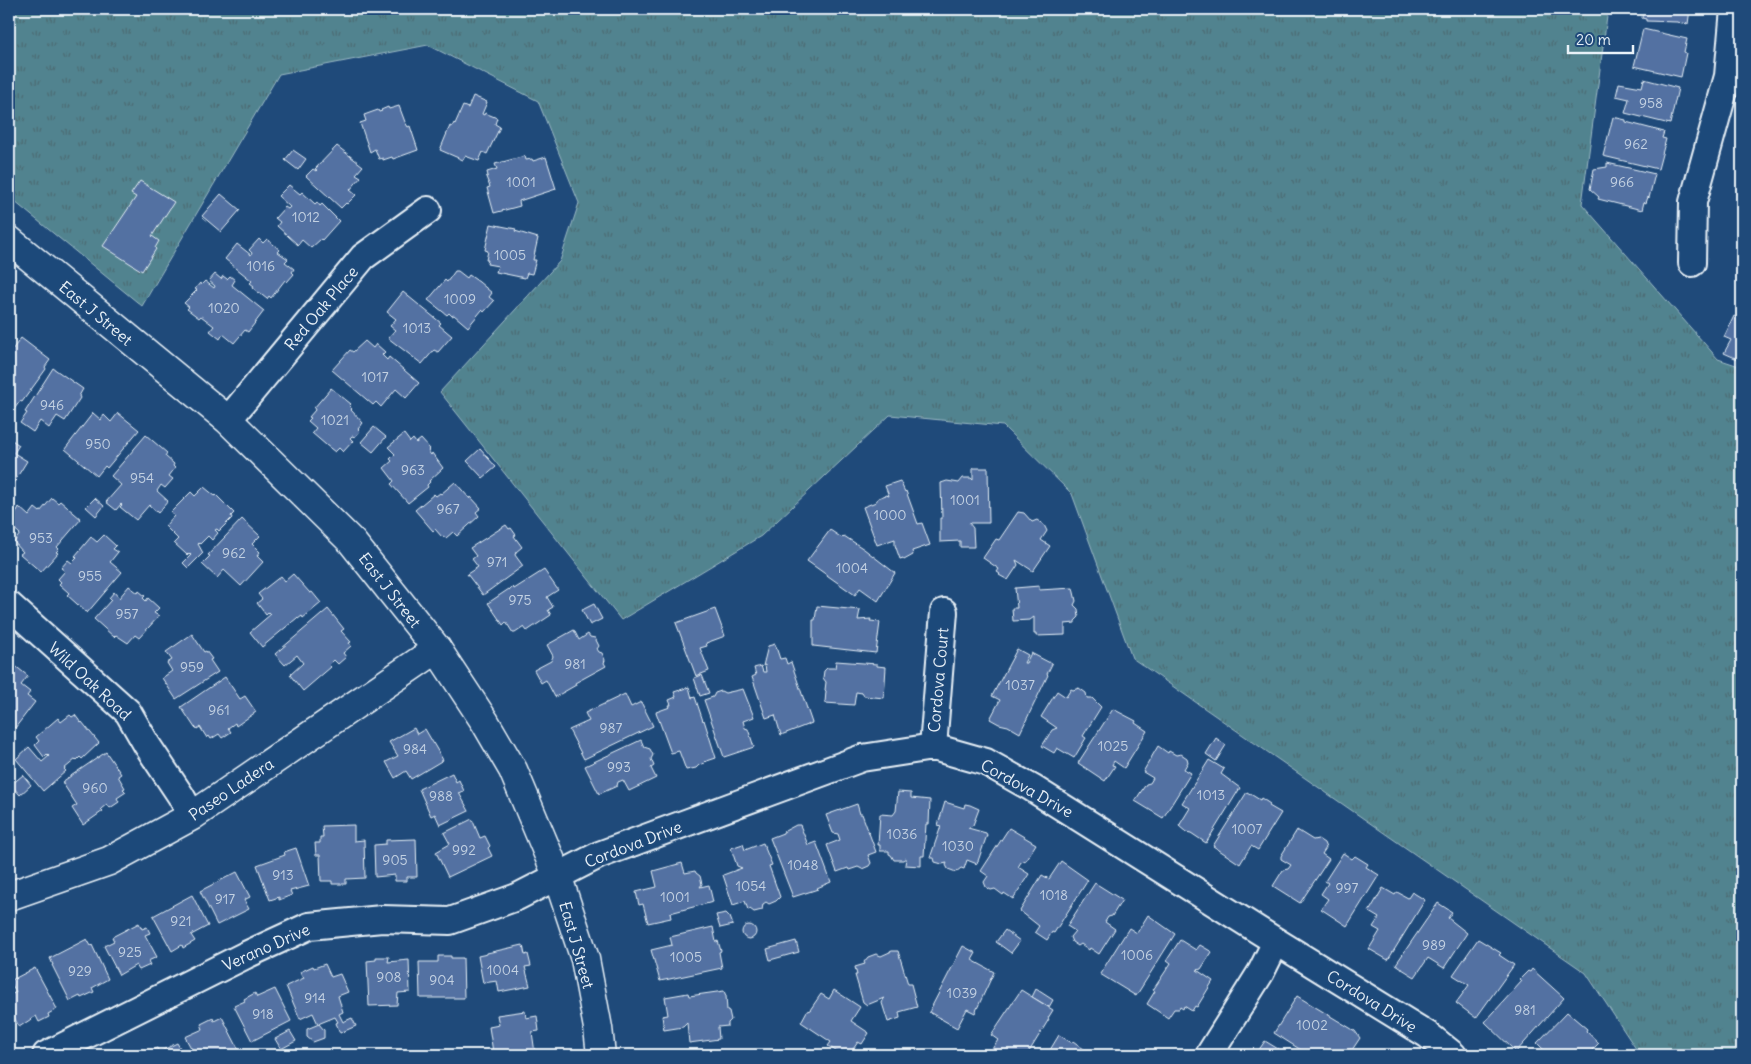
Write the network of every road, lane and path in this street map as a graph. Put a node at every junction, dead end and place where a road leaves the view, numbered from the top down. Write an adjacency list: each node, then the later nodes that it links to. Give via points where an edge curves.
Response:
1 (1734, 9): 4 (street, via 1728,76 1693,202)
2 (428, 210): 5 (street, Red Oak Place, via 363,257)
3 (9, 240): 5 (street, East J Street)
4 (1692, 263)
5 (228, 420): 8 (street, East J Street, via 352,542)
6 (9, 605): 10 (street, Wild Oak Road, via 128,712)
7 (944, 612): 9 (street, Cordova Court)
8 (437, 649): 10 (street, Paseo Ladera); 11 (street, East J Street, via 512,770)
9 (933, 747): 11 (street, Cordova Drive, via 862,758 599,855); 13 (street, Cordova Drive, via 986,762 1032,788)
10 (192, 816): 12 (street, Paseo Ladera, via 109,861)
11 (557, 875): 14 (street, Verano Drive, via 517,897 450,921 382,919 309,926); 15 (street, East J Street, via 585,959)
12 (9, 896)
13 (1276, 942): 16 (street); 17 (street, Cordova Drive, via 1428,1035)
14 (46, 1055)
15 (601, 1055)
16 (1209, 1055)
17 (1453, 1055)

